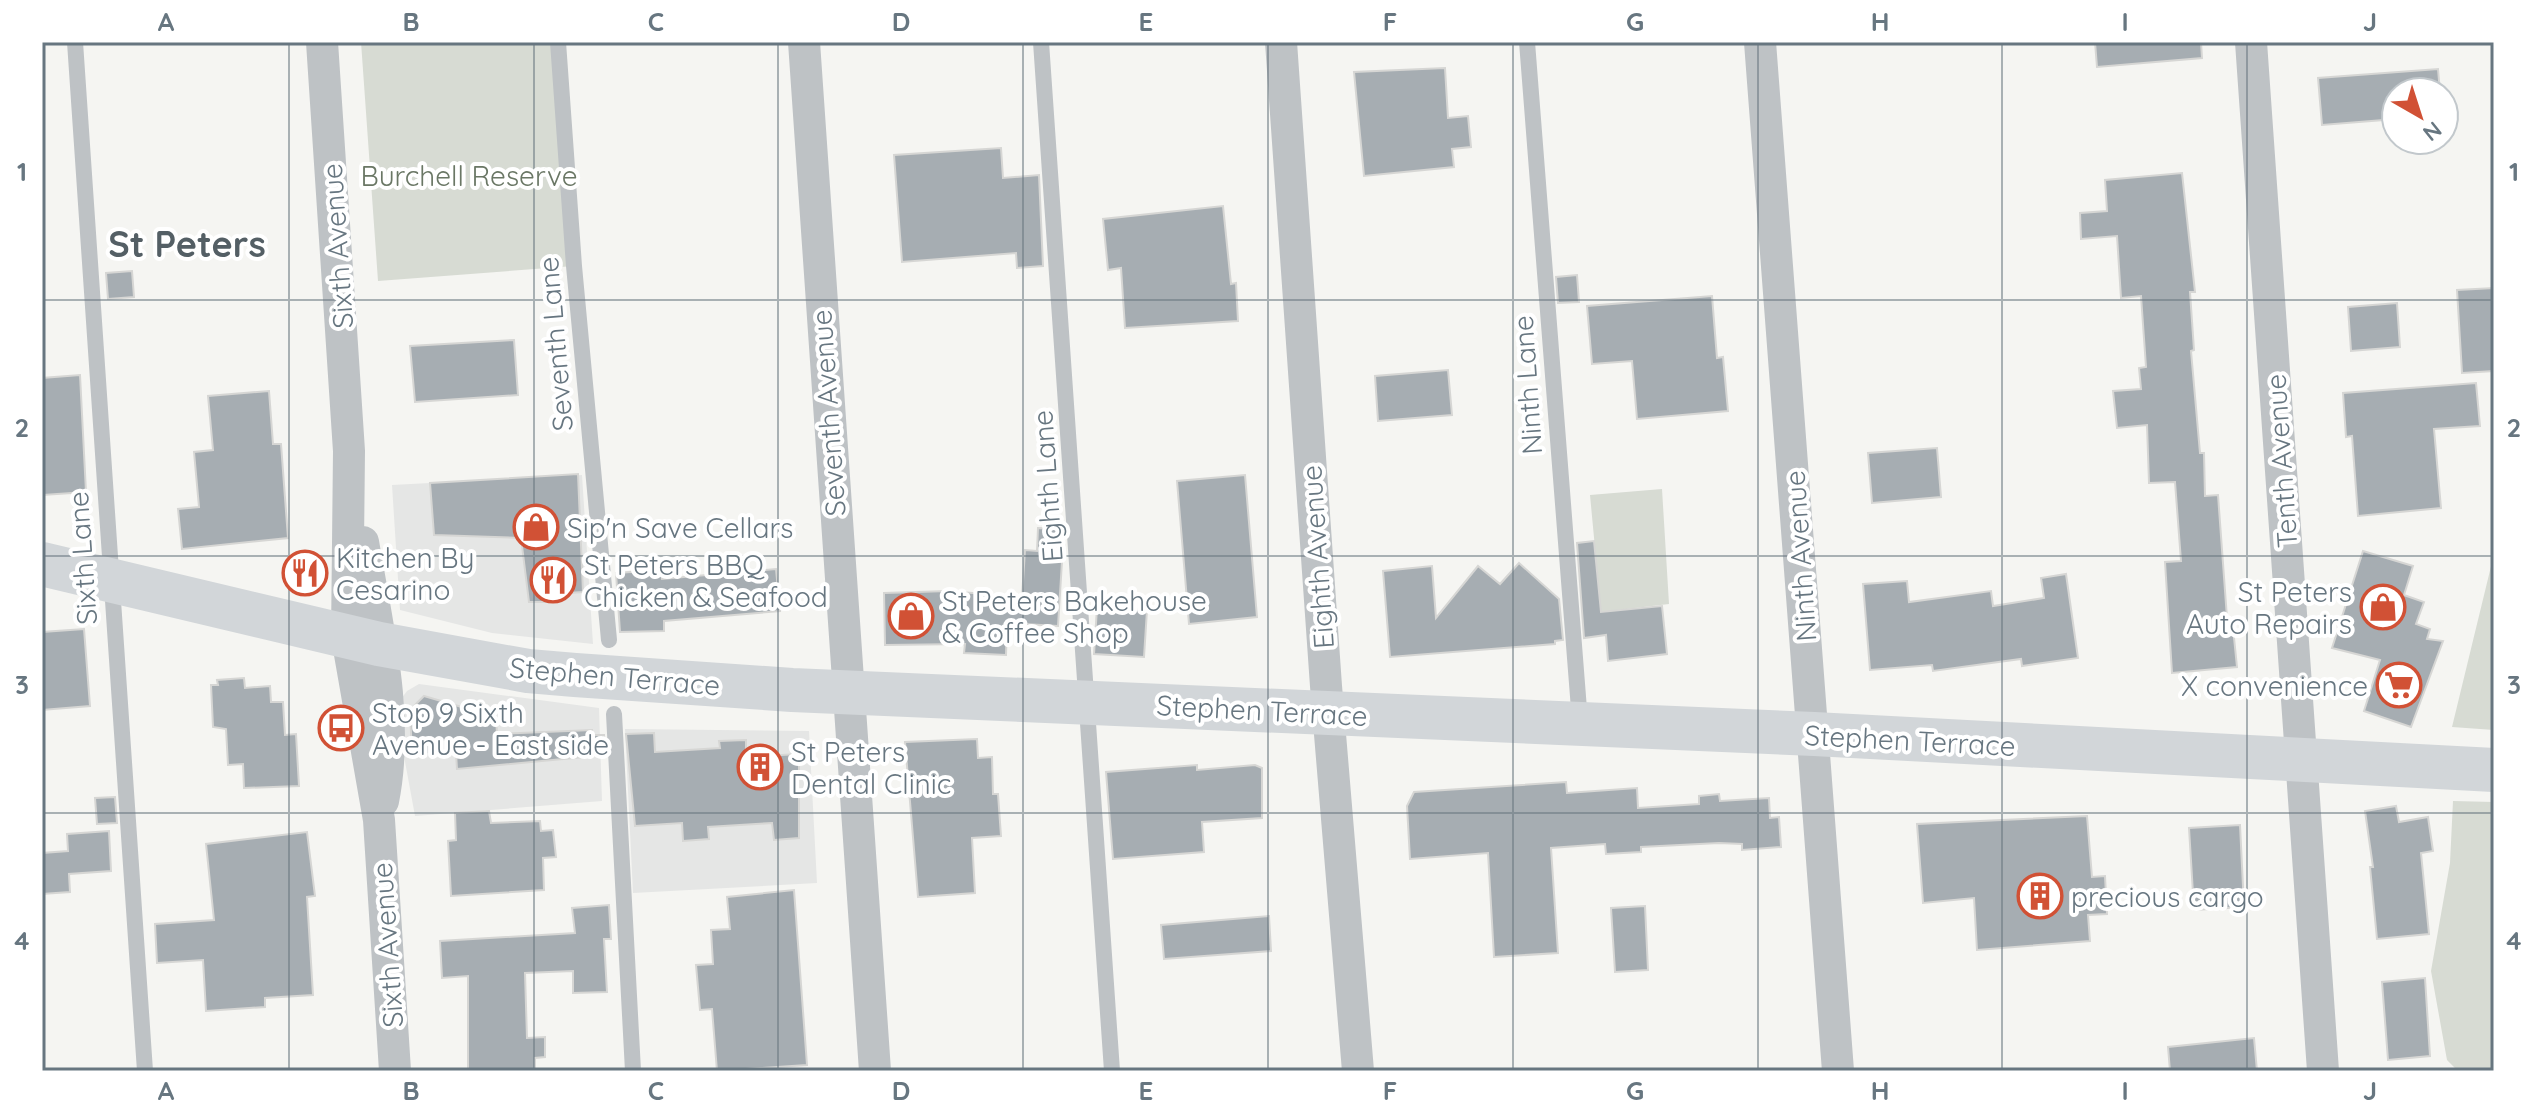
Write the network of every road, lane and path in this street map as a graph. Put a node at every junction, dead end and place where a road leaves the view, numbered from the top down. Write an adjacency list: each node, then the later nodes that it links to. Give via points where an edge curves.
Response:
1 (75, 42): 11 (lane, Sixth Lane)
2 (322, 42): 13 (street, Sixth Avenue)
3 (558, 42): 12 (lane, Seventh Lane)
4 (804, 42): 14 (street, Seventh Avenue)
5 (1041, 42): 15 (lane, Eighth Lane)
6 (1281, 42): 16 (street, Eighth Avenue)
7 (1527, 42): 18 (lane, Ninth Lane)
8 (1760, 42): 19 (street, Ninth Avenue)
9 (2251, 42): 20 (street, Tenth Avenue)
10 (42, 564): 11 (main road, Stephen Terrace)
11 (109, 580): 13 (main road, Stephen Terrace); 22 (lane, Sixth Lane)
12 (609, 640)
13 (363, 641): 14 (main road, Stephen Terrace, via 528,671); 23 (street, Sixth Avenue, via 390,766 379,820)
14 (848, 691): 15 (main road, Stephen Terrace); 25 (street, Seventh Avenue)
15 (1087, 702): 16 (main road, Stephen Terrace); 26 (lane, Eighth Lane)
16 (1328, 713): 18 (main road, Stephen Terrace); 27 (street, Eighth Avenue)
17 (614, 714): 24 (lane)
18 (1580, 724): 19 (main road, Stephen Terrace)
19 (1814, 734): 20 (main road, Stephen Terrace); 28 (street, Ninth Avenue)
20 (2299, 762): 21 (main road, Stephen Terrace); 29 (street, Tenth Avenue)
21 (2473, 768)
22 (145, 1071)
23 (395, 1071)
24 (633, 1071)
25 (875, 1071)
26 (1112, 1071)
27 (1358, 1071)
28 (1838, 1071)
29 (2323, 1071)

